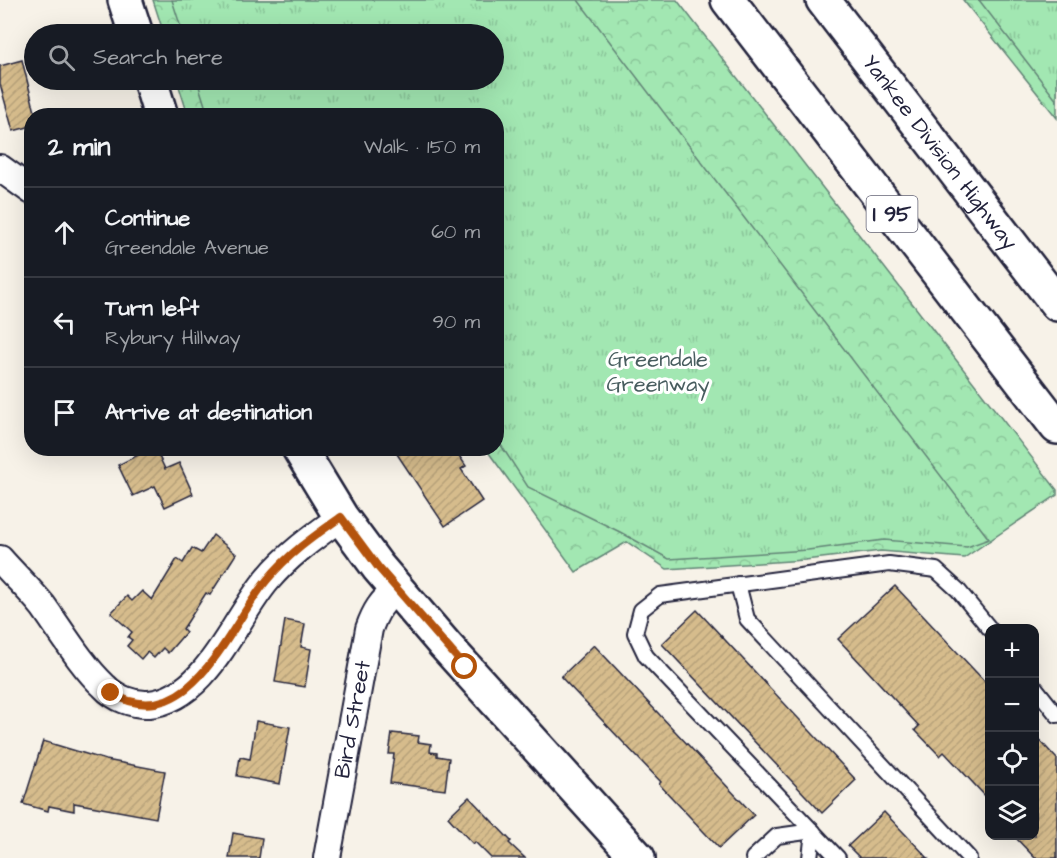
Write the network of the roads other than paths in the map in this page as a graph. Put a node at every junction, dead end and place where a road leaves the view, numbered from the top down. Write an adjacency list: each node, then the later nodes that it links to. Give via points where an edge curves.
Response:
1 (125, 0): 4 (main road)
2 (728, 0): 8 (main road, I 95)
3 (823, 0): 7 (main road, Yankee Division Highway)
4 (133, 24)
5 (153, 90): 6 (main road)
6 (159, 108)
7 (1057, 304)
8 (1057, 427)
9 (304, 456): 10 (main road)
10 (341, 517): 11 (street, via 278,567 199,677 176,695 155,703 131,702 104,687 41,603); 13 (main road)
11 (0, 559)
12 (738, 584): 14 (lane, via 889,564 936,570); 17 (lane, via 660,595 641,610 636,633 646,656); 23 (lane, via 747,619)
13 (397, 590): 18 (street, Bird Street, via 386,597 369,629); 19 (main road)
14 (986, 624)
15 (1039, 691): 16 (lane)
16 (1057, 715)
17 (813, 831): 20 (lane, via 777,836); 21 (lane); 22 (lane)
18 (327, 858)
19 (638, 858)
20 (753, 858)
21 (810, 858)
22 (838, 858)
23 (969, 858)

